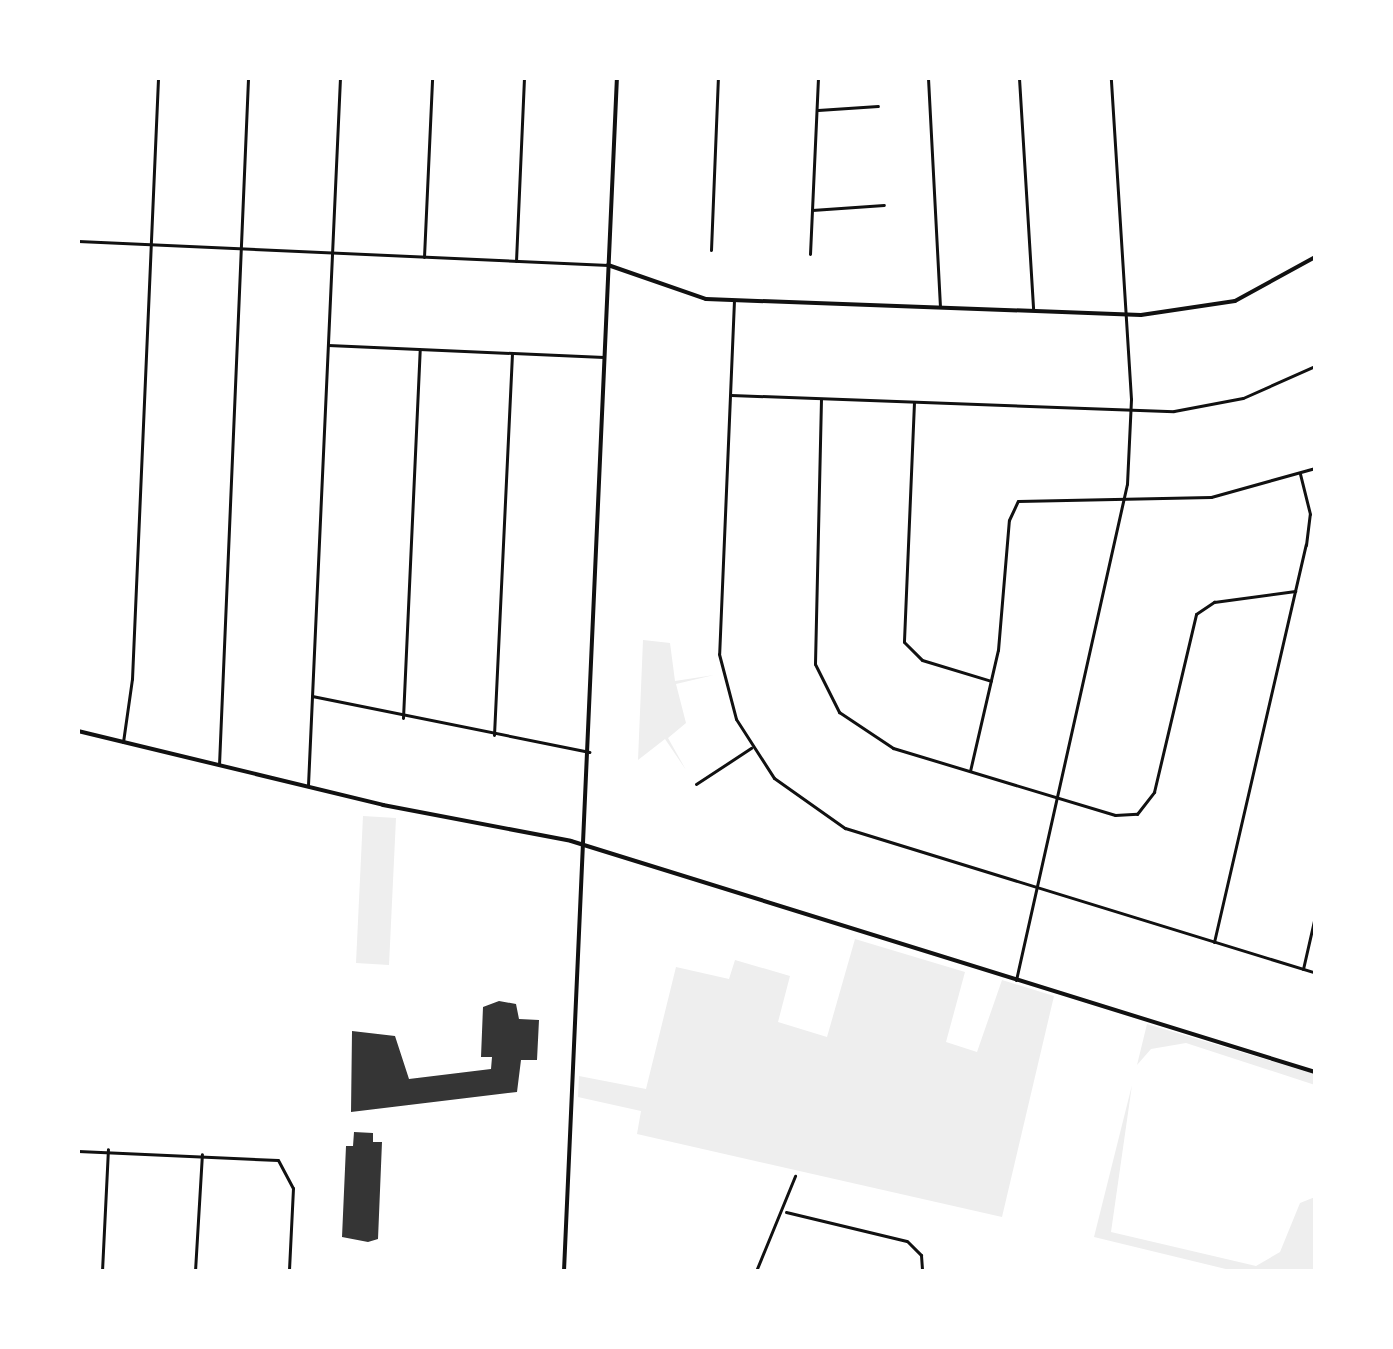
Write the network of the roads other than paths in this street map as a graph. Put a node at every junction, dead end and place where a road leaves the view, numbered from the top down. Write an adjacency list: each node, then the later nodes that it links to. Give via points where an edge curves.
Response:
1 (158, 78): 17 (street)
2 (248, 78): 18 (street)
3 (340, 78): 20 (street)
4 (432, 78): 22 (street)
5 (524, 78): 24 (street)
6 (617, 78): 25 (street)
7 (718, 78): 19 (street)
8 (818, 78): 13 (street)
9 (928, 78): 27 (street)
10 (1019, 78): 28 (street)
11 (1111, 78): 29 (street)
12 (878, 106): 13 (street)
13 (817, 110): 15 (street)
14 (884, 205): 15 (street)
15 (812, 210): 21 (street)
16 (78, 241): 17 (street)
17 (151, 244): 18 (street); 48 (street, via 132,679)
18 (241, 248): 20 (street); 51 (street)
19 (711, 250)
20 (332, 253): 22 (street); 30 (street)
21 (810, 254)
22 (424, 257): 24 (street)
23 (1315, 257): 29 (street, via 1221,306)
24 (516, 261): 25 (street)
25 (608, 265): 26 (street, via 691,296); 33 (street)
26 (734, 300): 27 (street); 35 (street)
27 (940, 308): 28 (street)
28 (1033, 311): 29 (street)
29 (1126, 315): 38 (street)
30 (328, 345): 31 (street); 44 (street)
31 (420, 349): 32 (street); 45 (street)
32 (512, 353): 33 (street); 47 (street)
33 (606, 357): 50 (street)
34 (1315, 366): 38 (street, via 1211,406)
35 (729, 395): 36 (street); 49 (street, via 719,654)
36 (821, 399): 37 (street); 52 (street, via 811,632 819,679 839,712 871,739)
37 (914, 402): 38 (street); 43 (street, via 906,648)
38 (1130, 410): 41 (street)
39 (1315, 468): 40 (street)
40 (1300, 474): 41 (street, via 1211,497); 42 (street, via 1310,514)
41 (1125, 499): 43 (street, via 1018,501 1009,520 1004,614); 55 (street)
42 (1295, 591): 55 (street, via 1214,602 1196,614 1147,806 1126,816); 59 (street)
43 (991, 681): 52 (street)
44 (312, 696): 45 (street); 54 (street)
45 (403, 718): 47 (street)
46 (78, 731): 48 (street)
47 (494, 735): 50 (street)
48 (123, 742): 51 (street)
49 (751, 748): 53 (street); 57 (street, via 809,808 845,828)
50 (589, 752): 56 (street)
51 (219, 765): 54 (street)
52 (970, 771): 55 (street)
53 (696, 784)
54 (308, 787): 56 (street)
55 (1059, 798): 57 (street)
56 (585, 847): 62 (street); 72 (street)
57 (1037, 888): 59 (street); 62 (street)
58 (1315, 916): 60 (street)
59 (1214, 942): 60 (street)
60 (1303, 969): 61 (street)
61 (1315, 973)
62 (1016, 980): 63 (street)
63 (1315, 1072)
64 (108, 1149): 65 (street); 66 (street); 69 (street)
65 (78, 1151)
66 (202, 1154): 70 (street); 71 (street, via 266,1157 292,1177)
67 (795, 1176): 68 (street)
68 (786, 1212): 73 (street); 74 (street, via 907,1241 921,1255)
69 (102, 1271)
70 (195, 1271)
71 (289, 1271)
72 (564, 1271)
73 (756, 1271)
74 (922, 1271)

